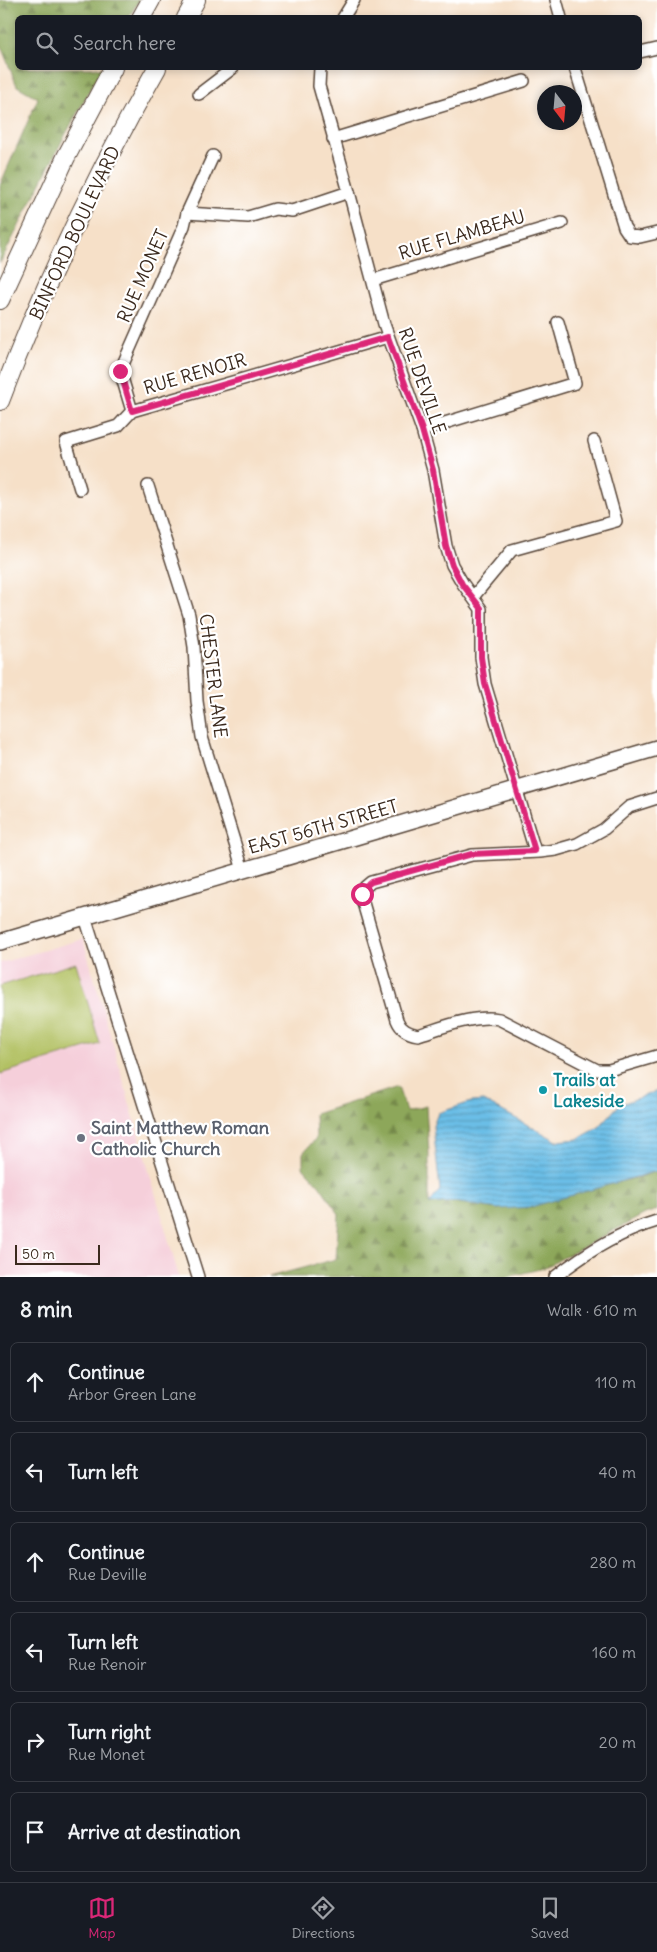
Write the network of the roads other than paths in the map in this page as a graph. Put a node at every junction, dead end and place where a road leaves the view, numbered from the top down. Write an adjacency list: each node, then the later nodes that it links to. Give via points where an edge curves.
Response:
1 (151, 0): 5 (main road)
2 (196, 0): 6 (main road)
3 (354, 0): 7 (street)
4 (556, 0): 8 (street)
5 (143, 15)
6 (188, 15)
7 (345, 15)
8 (560, 15)
9 (657, 48): 10 (street)
10 (642, 52)
11 (112, 70): 25 (main road, via 63,164)
12 (156, 70): 28 (main road, BINFORD BOULEVARD, via 66,246)
13 (230, 70): 17 (street)
14 (320, 70): 18 (street, RUE DEVILLE, via 319,86)
15 (580, 70): 23 (street, via 624,227 630,236 640,238)
16 (524, 81): 18 (street)
17 (199, 94)
18 (333, 139): 20 (street, RUE DEVILLE)
19 (213, 156): 21 (street, RUE MONET)
20 (349, 192): 21 (street, via 292,211 275,209 248,217); 24 (street, RUE DEVILLE)
21 (186, 213): 29 (street, RUE MONET, via 184,226 120,371)
22 (562, 223): 24 (street, RUE FLAMBEAU)
23 (657, 233)
24 (373, 280): 27 (street, RUE DEVILLE)
25 (0, 300)
26 (558, 322): 30 (street, via 575,383)
27 (388, 337): 29 (street, RUE RENOIR); 30 (street, RUE DEVILLE)
28 (0, 401)
29 (132, 411): 33 (street, RUE RENOIR, via 118,426 66,442)
30 (422, 430): 34 (street, RUE DEVILLE, via 433,470 446,546 462,584)
31 (594, 441): 34 (street, via 616,521 512,550)
32 (148, 486): 39 (street, CHESTER LANE, via 189,615 202,737)
33 (80, 489)
34 (473, 597): 36 (street, RUE DEVILLE, via 481,608 481,657 485,684)
35 (657, 748): 36 (street, EAST 56TH STREET)
36 (518, 789): 38 (street, RUE DEVILLE); 39 (street, EAST 56TH STREET)
37 (657, 798): 38 (street, via 629,807 604,829 577,844)
38 (535, 851): 42 (street, via 472,854 371,882 365,887 361,896 398,1023 411,1034 418,1035 480,1018 499,1019 597,1070 609,1070)
39 (243, 870): 40 (street, EAST 56TH STREET)
40 (85, 917): 41 (street, EAST 56TH STREET); 44 (street)
41 (0, 942)
42 (657, 1056)
43 (657, 1221): 45 (street, via 615,1238)
44 (198, 1277)
45 (555, 1277)

